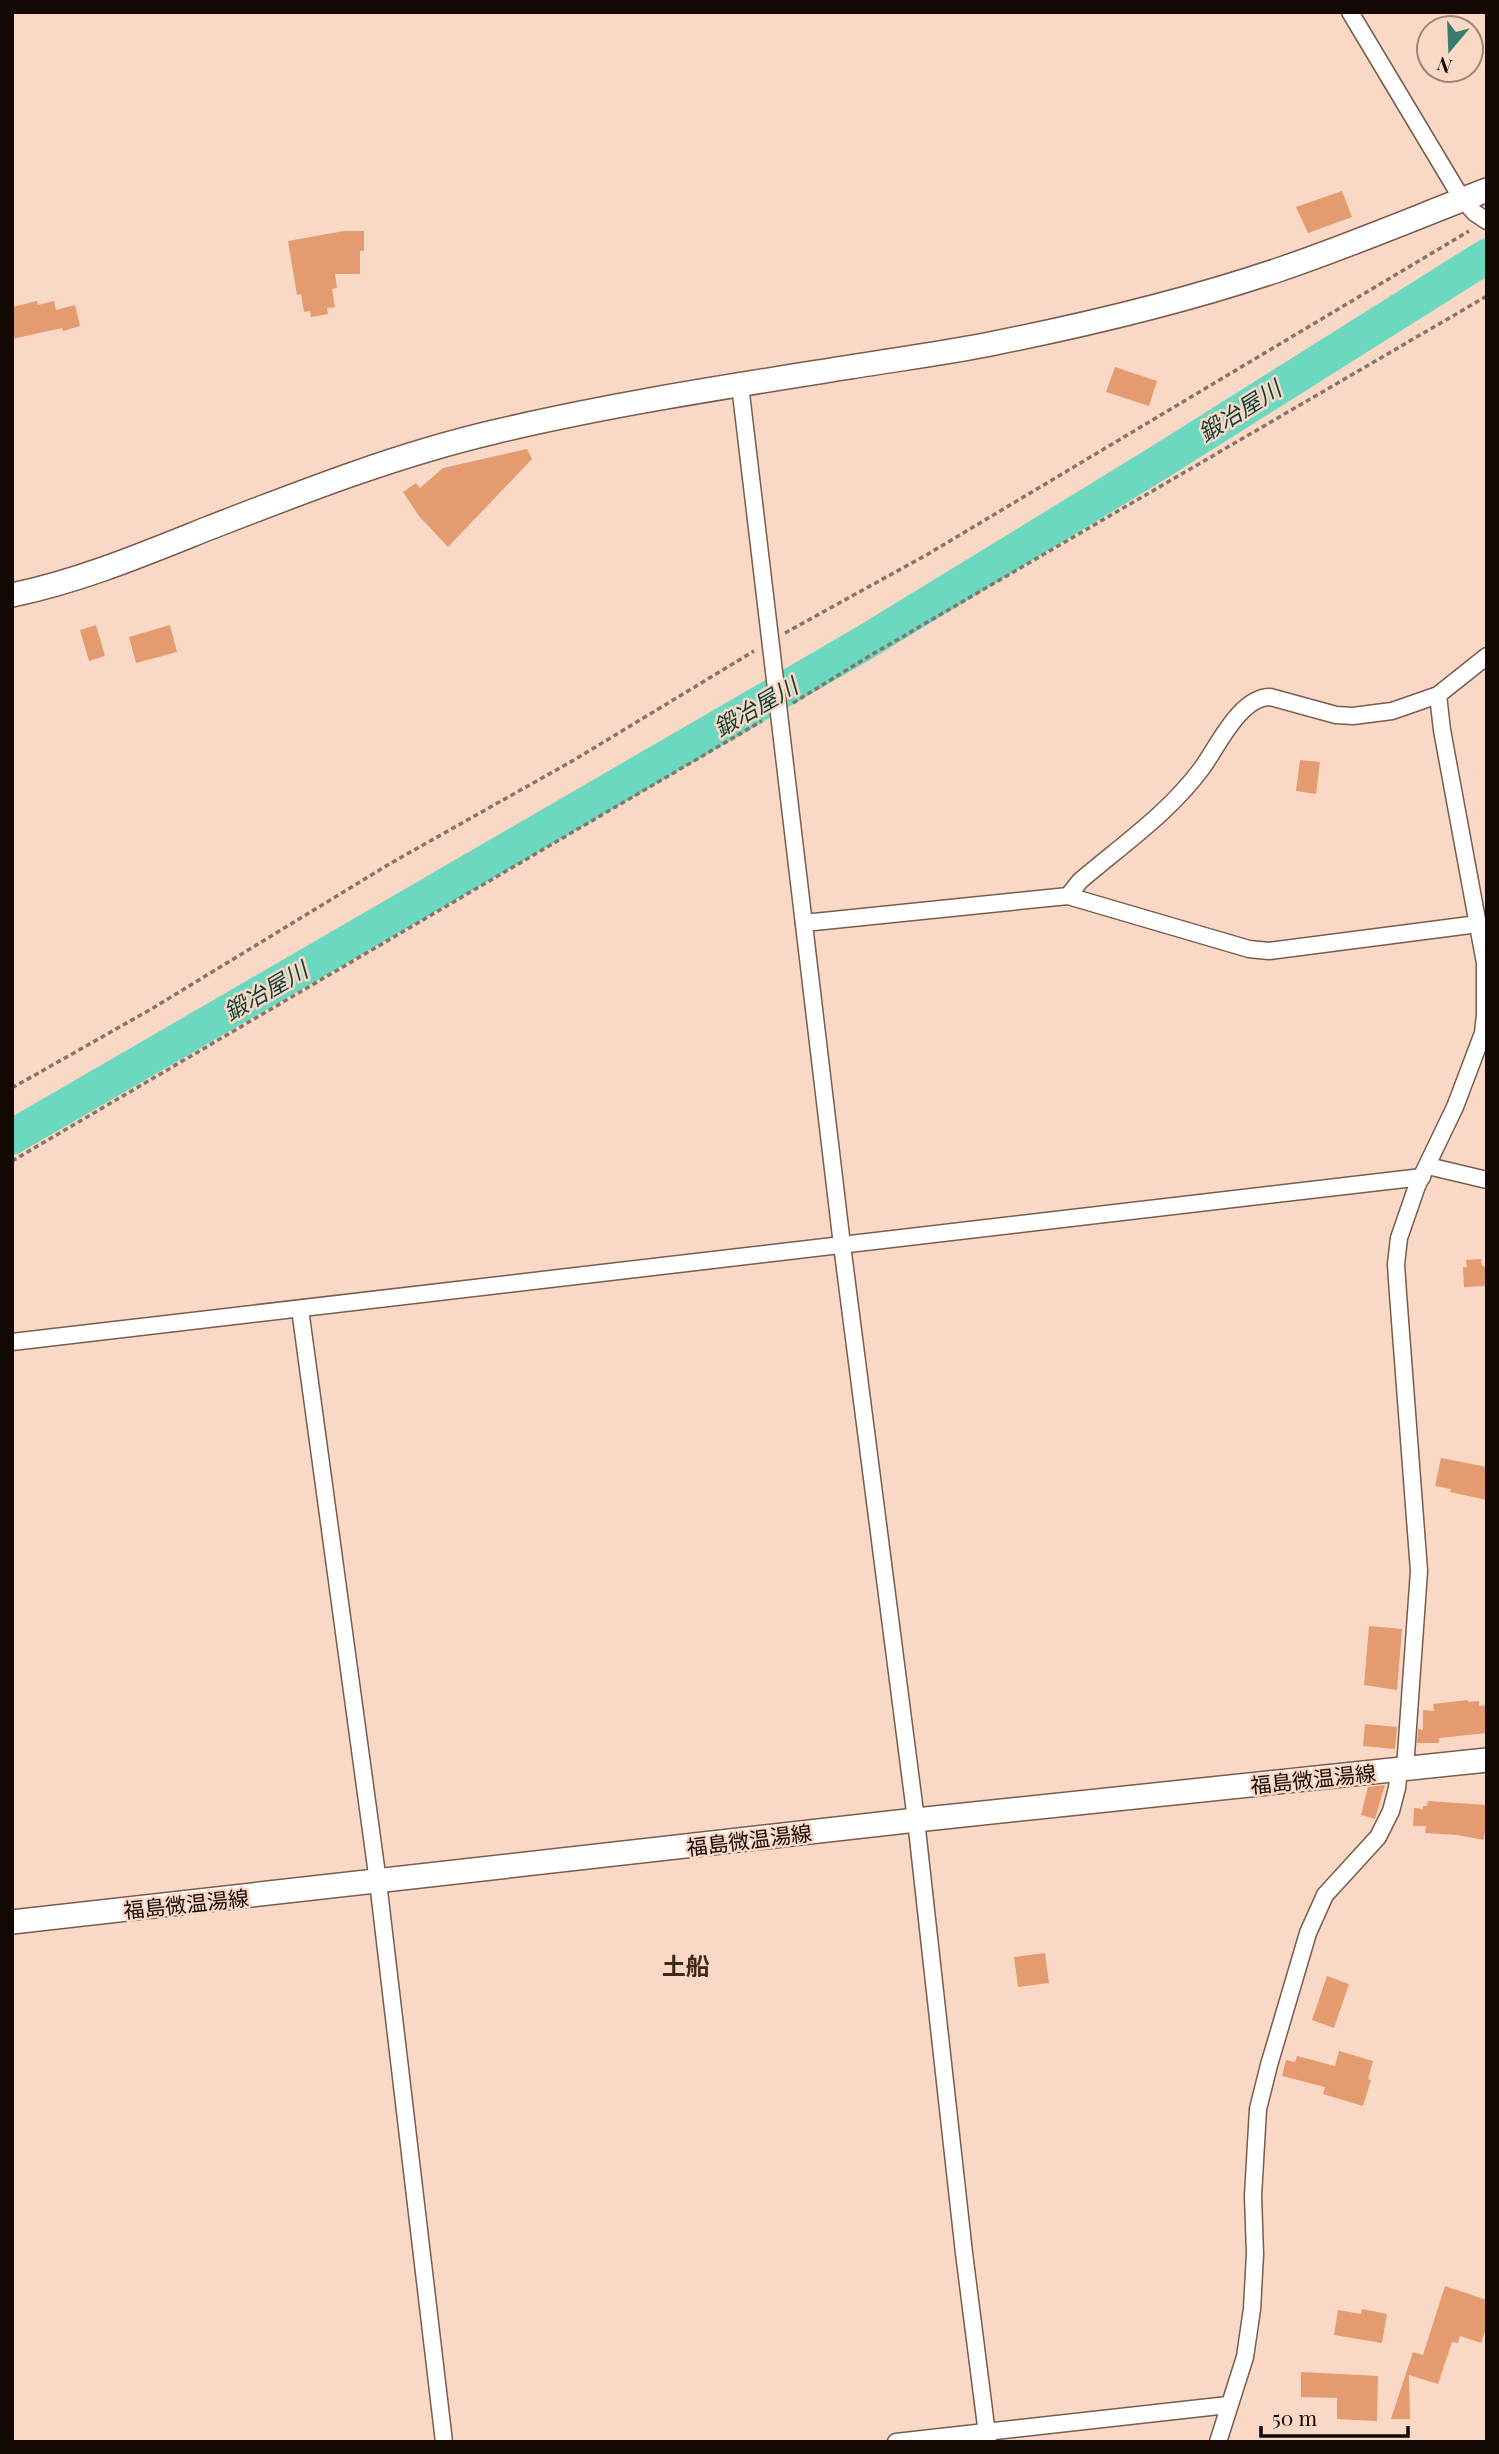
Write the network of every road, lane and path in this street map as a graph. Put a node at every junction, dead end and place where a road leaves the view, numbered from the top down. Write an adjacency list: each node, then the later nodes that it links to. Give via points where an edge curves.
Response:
1 (1350, 12): 3 (street)
2 (1487, 190): 3 (street)
3 (1462, 200): 4 (street); 6 (street, via 1275,271 1170,302 991,344)
4 (1486, 221): 8 (path, via 928,554)
5 (1487, 296): 11 (path)
6 (740, 385): 7 (street, via 505,430 429,450 285,498 49,588); 8 (street)
7 (12, 595)
8 (771, 640): 11 (street); 15 (path)
9 (1487, 656): 10 (street)
10 (1438, 695): 12 (street, via 1392,711 1353,716 1270,697 1250,703 1186,789); 14 (street)
11 (779, 712): 13 (street); 16 (path)
12 (1068, 896): 13 (street); 14 (street, via 1257,951)
13 (804, 923): 19 (street)
14 (1478, 924): 17 (street, via 1486,979 1483,1033)
15 (12, 1088)
16 (12, 1161)
17 (1425, 1172): 18 (street); 19 (street); 23 (street, via 1399,1238 1396,1264 1419,1571)
18 (1487, 1180)
19 (842, 1245): 20 (street); 24 (street)
20 (300, 1309): 21 (street); 25 (street)
21 (12, 1342)
22 (1487, 1760): 23 (street, 福島微温湯線)
23 (1402, 1769): 24 (street, 福島微温湯線); 27 (street, via 1391,1811 1378,1837 1325,1895 1308,1933 1269,2065 1258,2109 1252,2309 1245,2357)
24 (916, 1820): 25 (street, 福島微温湯線); 28 (street)
25 (378, 1882): 26 (street, 福島微温湯線); 29 (street)
26 (12, 1922)
27 (1228, 2404): 28 (street); 31 (street)
28 (987, 2437): 30 (street)
29 (444, 2442)
30 (896, 2442)
31 (1218, 2442)

